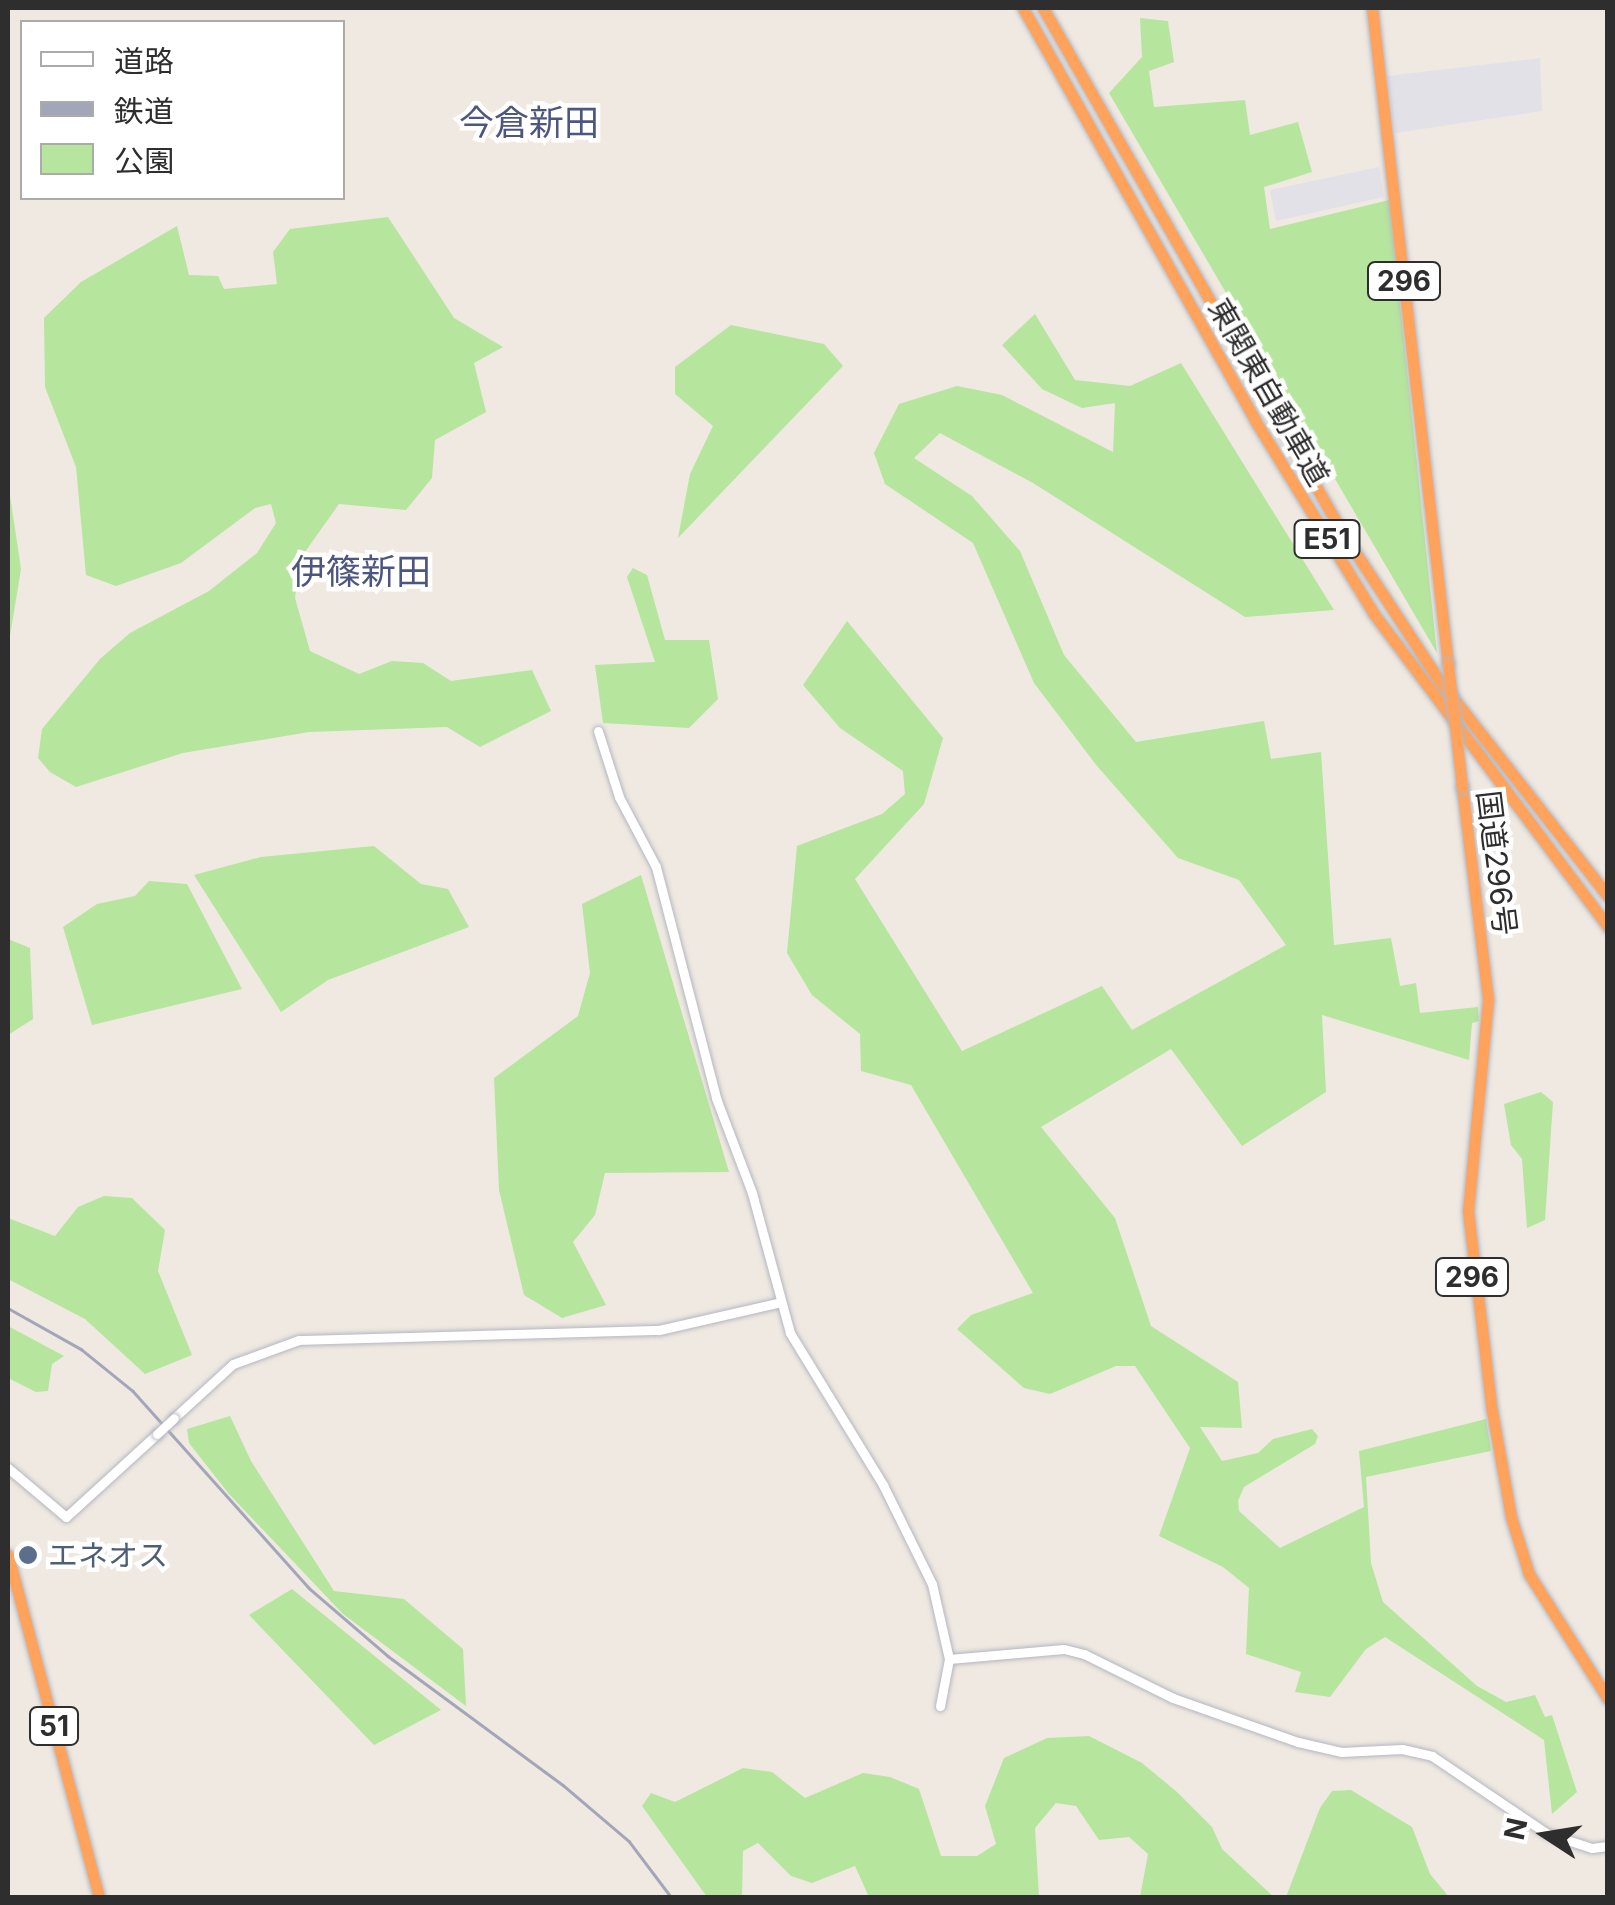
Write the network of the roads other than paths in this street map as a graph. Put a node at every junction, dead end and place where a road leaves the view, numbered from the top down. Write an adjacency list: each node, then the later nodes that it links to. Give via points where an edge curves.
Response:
1 (1023, 8): 6 (highway, 東関東自動車道 / E51, via 1256,422 1374,614)
2 (1043, 8): 5 (highway, 東関東自動車道 / E51, via 1270,413 1387,603)
3 (1372, 8): 11 (highway, 国道296号 / 296, bridge, via 1489,1010 1468,1211 1492,1411 1510,1517 1530,1574)
4 (598, 731): 7 (street, via 618,797 656,867 716,1098 752,1193)
5 (1608, 896)
6 (1608, 927)
7 (782, 1302): 8 (street, bridge, via 660,1330 299,1340 232,1364 66,1517); 10 (street, via 802,1359 883,1485 928,1574)
8 (8, 1468)
9 (8, 1555): 14 (highway, 51)
10 (949, 1658): 12 (street); 13 (street, via 1074,1652 1173,1698 1298,1742 1341,1752 1402,1749 1432,1756 1546,1833 1592,1848)
11 (1608, 1699)
12 (940, 1706)
13 (1608, 1846)
14 (99, 1898)

